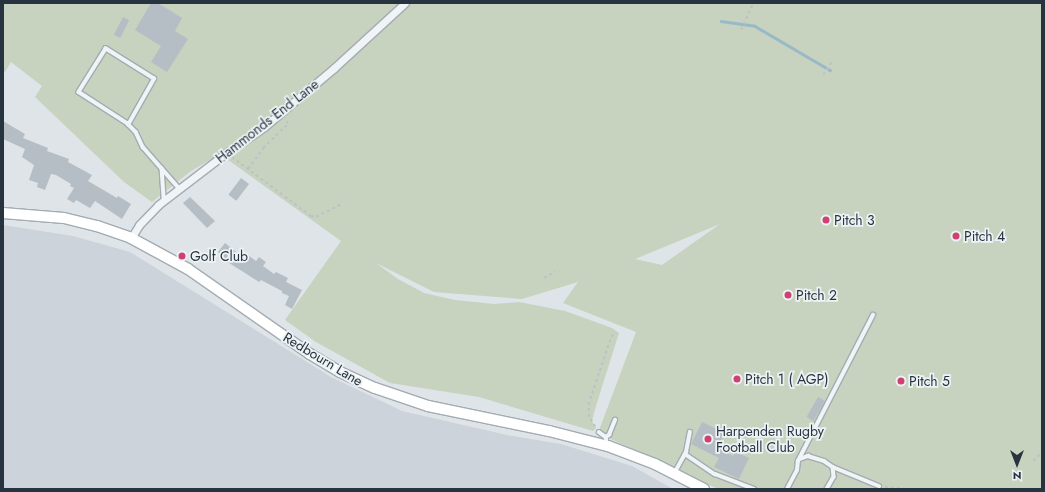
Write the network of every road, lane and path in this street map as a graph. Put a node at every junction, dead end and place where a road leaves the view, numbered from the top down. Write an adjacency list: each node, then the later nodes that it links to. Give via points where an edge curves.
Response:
1 (404, 3): 8 (street, Hammonds End Lane, via 334,68 264,127)
2 (753, 3): 3 (path)
3 (741, 30)
4 (833, 60): 5 (path)
5 (823, 75)
6 (283, 118): 10 (path, via 288,124 263,148)
7 (128, 125): 7 (lane, via 79,92 106,49 154,79); 9 (lane)
8 (226, 153): 10 (path); 11 (street, Hammonds End Lane)
9 (162, 168): 11 (lane); 12 (lane)
10 (248, 169): 13 (path, via 310,216 316,217)
11 (179, 188): 12 (street, Hammonds End Lane)
12 (164, 200): 15 (street, Hammonds End Lane, via 139,225)
13 (341, 204)
14 (3, 213): 15 (main road, Redbourn Lane, via 64,218)
15 (131, 238): 23 (main road, Redbourn Lane, via 188,269 310,354 340,372 375,388 428,406)
16 (555, 272): 17 (path)
17 (544, 278)
18 (873, 315): 26 (lane)
19 (616, 332): 21 (path, via 611,337 588,405 589,417)
20 (615, 420): 23 (lane)
21 (599, 432): 23 (lane)
22 (690, 432): 25 (lane)
23 (606, 441): 29 (main road, Redbourn Lane)
24 (1042, 452): 27 (path)
25 (685, 454): 29 (lane); 32 (lane, via 715,474)
26 (800, 459): 28 (lane, via 808,456); 33 (lane)
27 (1033, 461)
28 (833, 467): 30 (lane); 34 (lane, via 834,477)
29 (675, 473): 31 (main road, Redbourn Lane)
30 (879, 486): 35 (path)
31 (704, 489)
32 (754, 489)
33 (787, 489)
34 (827, 489)
35 (909, 489)

